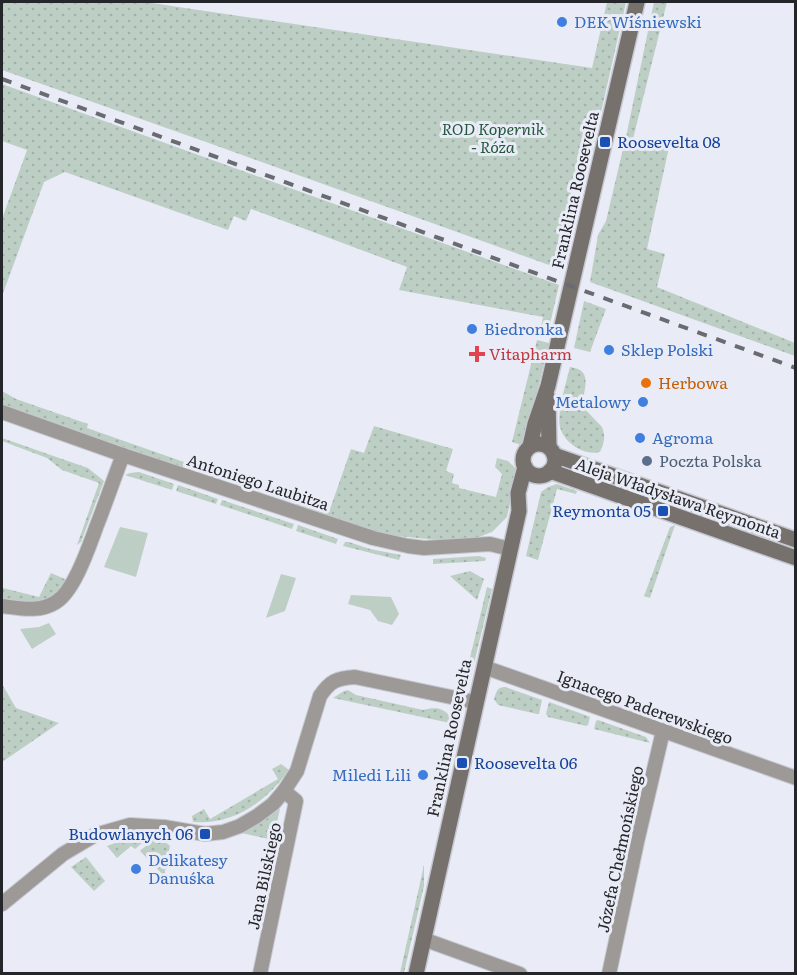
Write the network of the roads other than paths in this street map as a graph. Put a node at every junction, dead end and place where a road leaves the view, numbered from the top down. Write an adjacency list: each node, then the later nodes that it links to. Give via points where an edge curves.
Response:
1 (637, 2): 2 (street, Franklina Roosevelta)
2 (548, 386): 4 (street, Franklina Roosevelta); 5 (street, Franklina Roosevelta)
3 (2, 412): 6 (street, Antoniego Laubitza)
4 (550, 445): 5 (street); 7 (street, Aleja Władysława Reymonta); 7 (street, via 554,444); 8 (street, via 554,464)
5 (530, 446): 8 (street, via 523,456)
6 (123, 455): 10 (street, Antoniego Laubitza, via 390,542 424,548 490,544); 12 (street, via 68,590 56,602 39,608 19,610)
7 (578, 464): 9 (street, Aleja Władysława Reymonta)
8 (537, 471): 10 (street, Franklina Roosevelta, via 519,511); 11 (street, Aleja Władysława Reymonta)
9 (795, 540)
10 (510, 549): 13 (street, Franklina Roosevelta)
11 (795, 558)
12 (2, 606)
13 (483, 667): 14 (street, Franklina Roosevelta); 15 (street, Ignacego Paderewskiego)
14 (475, 702): 17 (street, via 355,677 335,680 320,696 297,771); 19 (street, Franklina Roosevelta)
15 (663, 731): 16 (street, Ignacego Paderewskiego); 23 (street, Józefa Chełmońskiego)
16 (795, 778)
17 (284, 791): 18 (street, via 257,816 223,832 205,834 130,825 96,836 63,854); 20 (street, Jana Bilskiego, via 296,801)
18 (2, 903)
19 (423, 939): 21 (street, Franklina Roosevelta); 22 (street)
20 (260, 974)
21 (416, 974)
22 (520, 974)
23 (609, 974)

